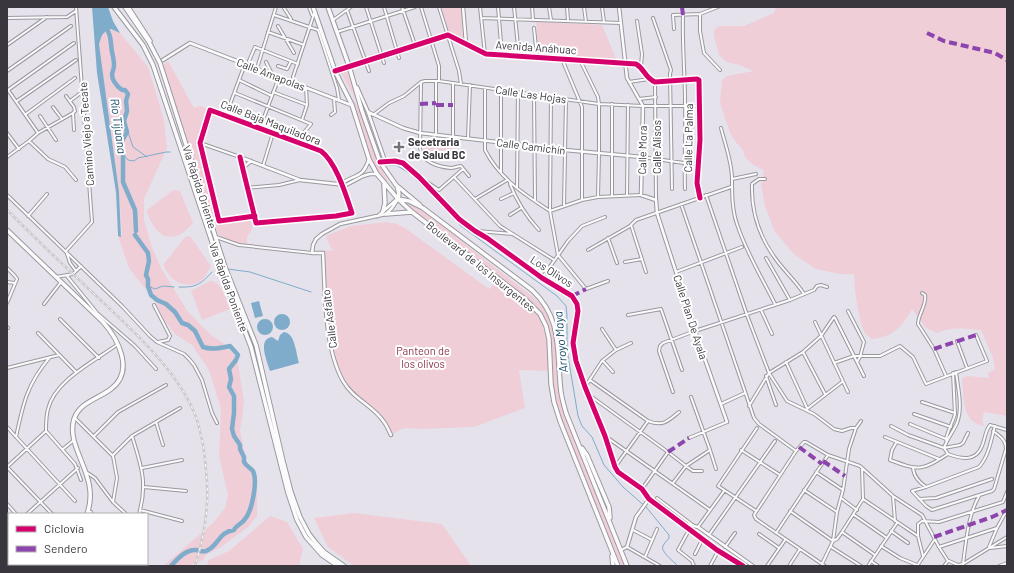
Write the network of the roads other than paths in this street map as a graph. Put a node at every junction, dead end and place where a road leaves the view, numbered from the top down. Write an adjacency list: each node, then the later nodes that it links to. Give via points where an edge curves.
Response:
1 (76, 7): 29 (street, Camino Viejo a Tecate)
2 (125, 7): 248 (main road, Vía Rápida Oriente, via 160,63)
3 (128, 7): 80 (main road)
4 (276, 7): 33 (street)
5 (309, 7): 31 (street)
6 (313, 7): 31 (main road, Boulevard de los Insurgentes)
7 (328, 7): 44 (main road, Boulevard de los Insurgentes)
8 (351, 7): 28 (street)
9 (366, 7): 47 (street)
10 (384, 7): 36 (street)
11 (402, 7): 30 (street)
12 (415, 7): 30 (street)
13 (421, 7): 63 (street)
14 (439, 7): 61 (street)
15 (463, 7): 65 (street)
16 (480, 7): 38 (street)
17 (498, 7): 40 (street)
18 (514, 7): 41 (street)
19 (532, 7): 42 (street)
20 (550, 7): 45 (street)
21 (567, 7): 46 (street)
22 (584, 7): 48 (street)
23 (602, 7): 49 (street)
24 (619, 7): 51 (street)
25 (718, 7): 32 (street)
26 (284, 8): 43 (street)
27 (115, 9): 490 (main road, Vía Rápida Poniente, via 143,45 153,65 221,269 252,346 284,478 297,520 306,537 322,555)
28 (348, 10): 44 (street); 55 (street)
29 (76, 11): 35 (street, via 67,16); 118 (street, Camino Viejo a Tecate)
30 (403, 11): 36 (street); 68 (street)
31 (314, 14): 54 (street); 58 (main road, Boulevard de los Insurgentes)
32 (700, 14): 34 (street); 94 (street, via 704,53)
33 (274, 15): 43 (street); 59 (street)
34 (683, 15): 57 (street, via 673,15); 103 (street)
35 (47, 16): 37 (street); 66 (street)
36 (387, 17): 47 (street); 70 (street)
37 (7, 18)
38 (481, 18): 40 (street); 72 (street)
39 (653, 18): 105 (street, via 671,70)
40 (499, 19): 41 (street); 73 (street)
41 (516, 19): 42 (street); 75 (street)
42 (533, 19): 45 (street)
43 (292, 20): 54 (street)
44 (333, 20): 60 (main road, Boulevard de los Insurgentes)
45 (551, 20): 46 (street)
46 (568, 20): 48 (street)
47 (370, 21): 55 (street); 74 (street)
48 (586, 22): 49 (street)
49 (604, 22): 51 (street)
50 (637, 22): 93 (street, via 642,54)
51 (620, 23): 87 (street)
52 (71, 26): 95 (street)
53 (278, 26): 62 (street)
54 (309, 26): 58 (street); 67 (street)
55 (354, 27): 60 (street); 85 (street)
56 (534, 28): 76 (street)
57 (674, 29)
58 (320, 31): 96 (main road, Boulevard de los Insurgentes); 130 (street)
59 (268, 32): 62 (street); 69 (street)
60 (337, 32): 92 (main road, Boulevard de los Insurgentes)
61 (448, 35): 63 (street); 65 (street, Avenida Anáhuac); 112 (street)
62 (286, 39): 67 (street); 71 (street)
63 (432, 40): 68 (street); 106 (street, via 439,66)
64 (74, 43): 116 (street)
65 (466, 44): 72 (street, Avenida Anáhuac)
66 (7, 45)
67 (304, 45): 89 (street)
68 (415, 45): 70 (street)
69 (262, 50): 81 (street, via 254,48); 83 (street); 90 (street)
70 (398, 51): 74 (street); 77 (street)
71 (294, 53)
72 (486, 54): 73 (street, Avenida Anáhuac)
73 (502, 55): 75 (street, Avenida Anáhuac)
74 (382, 56): 85 (street); 86 (street)
75 (519, 56): 76 (street, Avenida Anáhuac)
76 (537, 57): 78 (street, Avenida Anáhuac)
77 (399, 58)
78 (562, 59): 82 (street, Avenida Anáhuac); 133 (street)
79 (76, 60): 131 (street)
80 (163, 60): 88 (street, Calle Amapolas, via 190,43)
81 (249, 60)
82 (580, 60): 87 (street, Avenida Anáhuac); 134 (street)
83 (291, 61): 89 (street); 91 (street, via 287,69)
84 (266, 62): 98 (street)
85 (365, 62): 92 (street); 97 (street)
86 (384, 63)
87 (625, 63): 93 (street); 109 (street)
88 (245, 64): 98 (street, Calle Amapolas); 104 (street)
89 (298, 64): 100 (street)
90 (258, 65)
91 (278, 66)
92 (349, 66): 96 (street); 107 (main road, Boulevard de los Insurgentes)
93 (641, 66): 102 (street)
94 (720, 70)
95 (7, 71)
96 (335, 71): 137 (main road, Boulevard de los Insurgentes)
97 (369, 71)
98 (272, 74): 99 (street, Calle Amapolas)
99 (279, 77): 114 (street, Calle Amapolas); 120 (street)
100 (293, 77)
101 (76, 78): 148 (street)
102 (649, 79): 109 (street); 110 (street)
103 (685, 79): 105 (street); 143 (street); 144 (street, Calle La Palma, via 699,80)
104 (239, 80): 119 (street); 124 (street)
105 (671, 80): 110 (street); 142 (street)
106 (438, 81): 108 (street, Calle Las Hojas); 111 (street, Calle Las Hojas); 162 (street)
107 (354, 82): 146 (street); 187 (main road, Boulevard de los Insurgentes)
108 (421, 82): 150 (street); 161 (street)
109 (629, 82): 129 (street)
110 (655, 82): 126 (street, Calle Alisos)
111 (453, 83): 112 (street, Calle Las Hojas); 163 (street)
112 (461, 84): 113 (street, Calle Las Hojas)
113 (470, 86): 115 (street, Calle Las Hojas); 164 (street)
114 (306, 87): 127 (street, Calle Amapolas); 136 (street)
115 (485, 88): 117 (street, Calle Las Hojas); 166 (street)
116 (7, 89): 131 (street)
117 (501, 90): 121 (street, Calle Las Hojas); 168 (street)
118 (82, 92): 132 (street); 252 (street, Camino Viejo a Tecate, via 92,222)
119 (235, 92): 139 (street); 153 (street, via 229,107)
120 (273, 92): 124 (street); 136 (street)
121 (518, 92): 122 (street, Calle Las Hojas); 170 (street)
122 (534, 94): 125 (street, Calle Las Hojas); 171 (street)
123 (66, 96): 132 (street)
124 (272, 96): 139 (street)
125 (551, 96): 128 (street, Calle Las Hojas); 172 (street)
126 (656, 97): 129 (street); 141 (street, Calle Alisos)
127 (334, 98): 130 (street, Calle Amapolas); 149 (street, via 334,112)
128 (566, 99): 133 (street, Calle Las Hojas); 174 (street)
129 (638, 99): 140 (street)
130 (339, 100): 137 (street, Calle Amapolas)
131 (17, 101): 148 (street)
132 (70, 101): 147 (street, via 75,111)
133 (580, 102): 134 (street, Calle Las Hojas); 175 (street)
134 (599, 104): 135 (street, Calle Las Hojas); 176 (street)
135 (612, 104): 138 (street, Calle Las Hojas); 177 (street)
136 (307, 105): 154 (street)
137 (352, 105): 182 (main road, Boulevard de los Insurgentes)
138 (628, 105): 140 (street, Calle Las Hojas); 178 (street)
139 (268, 106): 153 (street); 154 (street)
140 (642, 106): 141 (street, Calle Las Hojas); 181 (street, Calle Mora)
141 (657, 106): 142 (street, Calle Las Hojas); 183 (street, Calle Alisos)
142 (671, 106): 143 (street, Calle Las Hojas); 185 (street)
143 (685, 106): 144 (street, Calle Las Hojas); 188 (street)
144 (699, 106): 189 (street, Calle La Palma)
145 (53, 107): 152 (street)
146 (368, 112): 150 (street, Calle Camichín); 184 (street)
147 (73, 113): 152 (street); 157 (street)
148 (26, 114): 159 (street)
149 (331, 115)
150 (373, 115): 161 (street, Calle Camichín)
151 (40, 116): 155 (street)
152 (62, 119): 155 (street)
153 (263, 120): 154 (street, via 302,135 311,124)
154 (302, 120)
155 (48, 128): 159 (street); 165 (street)
156 (721, 128): 200 (street)
157 (74, 130)
158 (7, 133): 173 (street)
159 (38, 133): 167 (street)
160 (273, 133): 169 (street, Calle Baja Maquiladora, via 210,110); 190 (street); 207 (street, Calle Baja Maquiladora, via 325,154)
161 (420, 133): 162 (street, Calle Camichín); 191 (street, via 420,151 425,159 452,168)
162 (436, 135): 163 (street, Calle Camichín)
163 (453, 137): 164 (street, Calle Camichín)
164 (468, 138): 166 (street, Calle Camichín)
165 (56, 140)
166 (486, 140): 168 (street, Calle Camichín); 193 (street, via 485,150)
167 (30, 141): 173 (street); 201 (street, via 48,159 64,167)
168 (502, 142): 170 (street, Calle Camichín); 193 (street)
169 (200, 143): 180 (street); 241 (street, via 219,221)
170 (518, 144): 171 (street, Calle Camichín); 211 (street)
171 (535, 146): 172 (street, Calle Camichín); 230 (street)
172 (551, 148): 174 (street, Calle Camichín); 235 (street)
173 (19, 149): 179 (street)
174 (565, 150): 175 (street, Calle Camichín); 232 (street)
175 (582, 152): 176 (street, Calle Camichín); 228 (street)
176 (599, 153): 177 (street, Calle Camichín); 223 (street)
177 (613, 154): 178 (street, Calle Camichín); 221 (street)
178 (628, 156): 181 (street, Calle Camichín); 222 (street)
179 (7, 157)
180 (240, 157): 186 (street); 192 (street)
181 (642, 157): 183 (street, Calle Camichín); 219 (street, Calle Mora)
182 (369, 159): 194 (main road, Boulevard de los Insurgentes); 207 (street, via 363,173)
183 (656, 159): 185 (street, Calle Camichín); 229 (street, Calle Alisos)
184 (385, 161): 187 (street, Los Olivos); 197 (street, Los Olivos, via 403,163)
185 (671, 161): 188 (street, Calle Camichín); 214 (street)
186 (251, 162): 190 (street); 192 (street)
187 (380, 162): 203 (main road, Boulevard de los Insurgentes)
188 (684, 163): 189 (street, Calle Camichín); 212 (street)
189 (698, 164): 224 (street, Calle La Palma, via 697,186)
190 (263, 166): 202 (street)
191 (463, 168): 196 (street); 198 (street)
192 (243, 170): 210 (street)
193 (501, 173): 204 (street)
194 (376, 174): 205 (main road, Boulevard de los Insurgentes); 207 (street, via 363,176 346,185)
195 (756, 174): 200 (street)
196 (470, 176)
197 (419, 177): 198 (street, via 439,190); 246 (street, Los Olivos, via 459,219)
198 (454, 177): 226 (street)
199 (765, 178): 276 (street, via 752,184 755,219 772,254)
200 (732, 179): 209 (street)
201 (76, 180)
202 (300, 180): 207 (street); 210 (street)
203 (392, 180): 205 (main road, via 388,184); 208 (main road, Boulevard de los Insurgentes)
204 (507, 180): 206 (street); 226 (street)
205 (383, 182): 225 (main road, Boulevard de los Insurgentes); 237 (main road)
206 (510, 183): 211 (street); 216 (street)
207 (341, 184): 241 (street, Calle Baja Maquiladora, via 352,213 256,223)
208 (396, 185): 225 (main road); 233 (main road, Boulevard de los Insurgentes)
209 (731, 187): 213 (street); 215 (street)
210 (246, 188): 241 (street)
211 (517, 189): 230 (street)
212 (685, 189)
213 (724, 189): 215 (street); 220 (street)
214 (672, 190)
215 (731, 192): 281 (street, via 736,223)
216 (514, 193): 227 (street); 234 (street)
217 (47, 194): 240 (street)
218 (7, 195): 240 (street)
219 (641, 195): 222 (street); 229 (street)
220 (706, 195): 224 (street); 254 (street)
221 (612, 196): 222 (street); 223 (street)
222 (627, 196)
223 (598, 197): 228 (street)
224 (700, 198): 231 (street)
225 (398, 199): 233 (main road); 236 (main road, Boulevard de los Insurgentes); 237 (street); 237 (street, via 392,208)
226 (475, 200): 247 (street, via 500,226)
227 (501, 200)
228 (582, 200): 232 (street)
229 (656, 200): 238 (street, Calle Alisos)
230 (535, 202): 235 (street)
231 (681, 204): 238 (street); 261 (street)
232 (564, 206): 235 (street)
233 (422, 208): 444 (main road, Boulevard de los Insurgentes, via 532,290 545,304 556,329 561,394 566,413 609,508)
234 (521, 208): 239 (street); 245 (street)
235 (550, 211): 255 (street)
236 (412, 212): 237 (main road); 449 (main road, Boulevard de los Insurgentes, via 526,300 540,314 549,339 554,402)
237 (384, 213): 253 (street, via 340,224 316,239)
238 (657, 213): 243 (street, via 636,220); 266 (street, Calle Plan De Ayala)
239 (510, 215)
240 (28, 216): 252 (street)
241 (255, 216)
242 (605, 217): 255 (street, via 582,226)
243 (631, 225): 249 (street); 257 (street)
244 (7, 230): 268 (main road)
245 (539, 230)
246 (475, 231): 247 (street); 269 (street, Los Olivos)
247 (514, 234): 258 (street)
248 (216, 237): 253 (street, via 238,245); 491 (main road, Vía Rápida Oriente, via 256,345 283,461 300,517 309,534 324,552)
249 (608, 238): 251 (street); 260 (street)
250 (742, 247): 254 (street)
251 (588, 250)
252 (66, 251): 262 (street); 264 (street)
253 (312, 252): 363 (street, Calle Asfalto, via 323,253 329,338 343,381 356,397 377,413)
254 (726, 254): 261 (street); 286 (street)
255 (558, 255): 258 (street); 270 (street, via 586,289)
256 (766, 258): 277 (street)
257 (642, 259): 259 (street); 265 (street)
258 (554, 260): 269 (street)
259 (626, 262)
260 (617, 263)
261 (702, 263): 266 (street); 289 (street)
262 (81, 266): 264 (street); 298 (street)
263 (7, 268): 273 (street, via 17,279)
264 (76, 271): 267 (street)
265 (646, 272)
266 (676, 272): 291 (street, Calle Plan De Ayala)
267 (67, 276): 268 (street); 284 (street)
268 (56, 277): 272 (main road)
269 (542, 278): 327 (street, Los Olivos, via 570,294 577,304 573,344)
270 (608, 280)
271 (7, 282): 273 (street)
272 (61, 282): 279 (street); 284 (main road)
273 (15, 283): 278 (street)
274 (828, 287): 276 (street, via 817,286)
275 (922, 293): 323 (street, via 926,300 918,324 934,349)
276 (804, 295): 277 (street)
277 (790, 300): 281 (street)
278 (7, 303)
279 (44, 304)
280 (154, 305): 298 (street, via 170,336 168,340)
281 (775, 305): 282 (street)
282 (761, 310): 286 (street); 293 (street)
283 (848, 311): 306 (street, via 864,342)
284 (96, 314): 300 (main road); 314 (street, via 135,346)
285 (628, 315): 296 (street, via 661,309)
286 (746, 315): 289 (street); 319 (street)
287 (60, 319): 307 (street)
288 (815, 322): 295 (street)
289 (721, 323): 291 (street); 330 (street)
290 (602, 329): 301 (street)
291 (695, 331): 296 (street); 335 (street, Calle Plan De Ayala)
292 (38, 333): 303 (street)
293 (772, 334)
294 (976, 335): 313 (street, via 987,361)
295 (821, 336): 302 (street); 304 (street, via 834,317 836,318); 311 (street)
296 (672, 340): 315 (street); 328 (street, via 660,346 659,351)
297 (956, 341): 313 (street)
298 (157, 342): 349 (street, via 184,354 192,362 202,380)
299 (631, 343): 301 (street)
300 (118, 344): 307 (street); 344 (main road, via 123,363 120,379 111,389 85,404)
301 (616, 350): 308 (street)
302 (803, 352): 309 (street); 331 (street)
303 (59, 355): 305 (street); 316 (street)
304 (854, 356): 306 (street); 310 (street); 311 (street)
305 (50, 357): 312 (street); 367 (street, via 29,389)
306 (860, 357): 310 (street); 323 (street, via 880,356 900,346 913,357 926,384)
307 (99, 358): 316 (street)
308 (602, 361): 317 (street); 324 (street)
309 (786, 362): 319 (street); 339 (street)
310 (857, 362): 322 (street)
311 (834, 363): 325 (street)
312 (7, 368)
313 (967, 368): 318 (street)
314 (156, 369)
315 (682, 370)
316 (76, 372): 358 (street, via 52,398)
317 (613, 372)
318 (956, 372): 320 (street); 341 (street)
319 (769, 373): 321 (street); 339 (street, via 786,401)
320 (953, 374): 323 (street); 343 (street)
321 (766, 376): 336 (street); 337 (street)
322 (864, 376)
323 (946, 376)
324 (590, 380): 327 (street); 345 (street)
325 (842, 382): 329 (street); 331 (street)
326 (166, 385): 364 (street, via 118,412)
327 (585, 387): 332 (street, Los Olivos)
328 (673, 392)
329 (848, 392)
330 (745, 393): 335 (street); 337 (street)
331 (825, 394): 339 (street)
332 (589, 395): 360 (street); 366 (street, Los Olivos)
333 (691, 397): 361 (street)
334 (922, 402): 343 (street)
335 (721, 404): 348 (street, Calle Plan De Ayala)
336 (776, 405)
337 (749, 406): 381 (street, via 759,424)
338 (180, 408): 347 (street)
339 (807, 409): 356 (street, via 837,431)
340 (679, 412): 345 (street, via 667,422 660,424)
341 (959, 413): 343 (street); 371 (street)
342 (914, 414): 354 (street)
343 (955, 414): 354 (street)
344 (75, 418): 364 (street); 370 (main road)
345 (648, 421): 360 (street)
346 (861, 421): 356 (street)
347 (156, 422): 365 (street); 374 (street)
348 (727, 422): 361 (street)
349 (217, 423)
350 (910, 424): 371 (street)
351 (891, 426): 375 (street)
352 (995, 426): 357 (street); 359 (street); 383 (street, via 987,429 982,447 974,457 967,459)
353 (7, 427): 367 (street)
354 (951, 427): 371 (street)
355 (757, 428): 380 (street)
356 (856, 428): 389 (street, via 849,449)
357 (1007, 430)
358 (46, 431): 376 (street); 377 (street)
359 (993, 431): 408 (street, via 985,461 979,467); 415 (street, via 1004,440 1006,449 994,489)
360 (640, 432): 378 (street); 382 (street)
361 (703, 432): 369 (street); 379 (street)
362 (968, 433): 375 (street, via 960,445)
363 (391, 435)
364 (94, 436): 385 (street)
365 (132, 436): 385 (street); 394 (street)
366 (605, 436): 378 (street); 392 (street, Los Olivos)
367 (16, 437): 376 (street)
368 (885, 437): 373 (street)
369 (689, 438)
370 (74, 440): 377 (street); 400 (main road)
371 (947, 440): 375 (street)
372 (775, 441): 388 (street)
373 (896, 443): 386 (street); 396 (street, via 890,460)
374 (163, 445)
375 (944, 448): 383 (street)
376 (27, 449): 391 (street); 405 (street)
377 (63, 449): 393 (street)
378 (626, 450): 392 (street); 398 (street)
379 (710, 450): 390 (street); 397 (street)
380 (741, 450): 388 (street); 413 (street, via 718,486)
381 (796, 451): 384 (street, via 806,442); 402 (street)
382 (668, 452): 390 (street); 398 (street)
383 (948, 454): 386 (street)
384 (828, 455): 389 (street); 401 (street)
385 (113, 456): 425 (street, via 117,478)
386 (939, 459): 396 (street, via 922,468)
387 (182, 460): 394 (street)
388 (760, 462): 402 (street); 420 (street)
389 (848, 462): 395 (street); 411 (street)
390 (686, 466): 399 (street, via 693,471); 406 (street)
391 (7, 467): 424 (street)
392 (615, 467): 409 (street, Los Olivos)
393 (78, 468): 404 (street); 405 (street)
394 (142, 468): 407 (street)
395 (862, 468): 416 (street); 421 (street)
396 (913, 468): 408 (street, via 914,474)
397 (716, 469)
398 (655, 471): 406 (street); 409 (street)
399 (702, 471)
400 (86, 472): 425 (street, via 95,478); 438 (main road, via 91,495)
401 (816, 472): 410 (street); 411 (street)
402 (780, 475): 433 (street)
403 (992, 479): 422 (street, via 936,498)
404 (81, 480)
405 (60, 484): 423 (street); 424 (street)
406 (673, 484): 428 (street)
407 (144, 487): 412 (street); 427 (street)
408 (926, 487): 422 (street, via 912,491)
409 (642, 489): 419 (street, Los Olivos)
410 (804, 490): 431 (street); 434 (street)
411 (843, 490): 418 (street)
412 (186, 491)
413 (724, 491): 420 (street); 428 (street)
414 (1007, 492): 432 (street, via 1002,502)
415 (979, 495): 422 (street, via 932,510); 432 (street)
416 (893, 496): 443 (street, via 922,515); 445 (street)
417 (657, 498): 447 (street)
418 (841, 498): 429 (street); 434 (street)
419 (649, 499): 446 (street, Los Olivos); 451 (street, via 636,517)
420 (735, 499): 433 (street); 458 (street)
421 (863, 499): 429 (street); 445 (street)
422 (919, 499)
423 (75, 501)
424 (40, 502): 436 (street); 437 (street)
425 (113, 502): 439 (street)
426 (7, 504): 435 (street)
427 (140, 510): 440 (street); 442 (street)
428 (710, 510): 447 (street)
429 (857, 510): 441 (street)
430 (1007, 510): 448 (street)
431 (790, 511): 456 (street); 467 (street)
432 (972, 511): 443 (street, via 939,522); 462 (street)
433 (756, 512): 456 (street, via 756,519)
434 (837, 512): 467 (street)
435 (15, 513)
436 (29, 513)
437 (51, 513)
438 (89, 513)
439 (125, 513)
440 (139, 513)
441 (854, 515): 454 (street); 461 (street)
442 (182, 521)
443 (926, 521): 459 (street, via 918,524); 463 (street)
444 (611, 522): 478 (main road); 494 (main road)
445 (896, 522): 453 (street); 459 (street)
446 (680, 523): 447 (street); 452 (street, Los Olivos)
447 (696, 527): 458 (street)
448 (997, 528): 462 (street); 477 (street)
449 (603, 529): 492 (main road); 493 (main road, Boulevard de los Insurgentes)
450 (657, 529): 464 (street)
451 (633, 530): 464 (street); 470 (street)
452 (689, 530): 465 (street, Los Olivos); 496 (street, via 678,550 692,561)
453 (891, 531): 461 (street); 468 (street)
454 (842, 532): 467 (street); 482 (street)
455 (735, 533): 473 (street)
456 (776, 533): 466 (street)
457 (759, 534): 476 (street)
458 (709, 535): 469 (street)
459 (918, 536): 483 (street)
460 (1007, 537): 477 (street)
461 (887, 538): 471 (street)
462 (967, 538): 475 (street); 489 (street)
463 (935, 539): 475 (street); 483 (street)
464 (652, 540): 484 (street)
465 (702, 540): 479 (street, Los Olivos); 481 (street)
466 (785, 540): 476 (street); 480 (street)
467 (833, 541): 474 (street)
468 (908, 543)
469 (721, 544): 473 (street); 479 (street)
470 (627, 546): 478 (street); 484 (street)
471 (881, 546): 482 (street); 506 (street)
472 (1007, 546): 477 (street)
473 (725, 547): 499 (street)
474 (831, 547): 488 (street); 503 (street)
475 (939, 547): 486 (street)
476 (779, 548): 500 (street)
477 (989, 548): 489 (street)
478 (623, 549): 494 (main road)
479 (718, 550): 497 (street); 498 (street, Los Olivos)
480 (800, 550): 488 (street); 501 (street)
481 (695, 554)
482 (875, 555): 485 (street)
483 (923, 556): 506 (street)
484 (646, 557): 495 (street)
485 (871, 561): 504 (street); 505 (street)
486 (948, 561): 489 (street); 507 (street)
487 (1007, 563): 508 (street)
488 (822, 564): 502 (street)
489 (963, 564)
490 (338, 566)
491 (344, 566)
492 (613, 566)
493 (618, 566)
494 (628, 566)
495 (660, 566)
496 (694, 566)
497 (710, 566)
498 (743, 566)
499 (753, 566)
500 (767, 566)
501 (789, 566)
502 (825, 566)
503 (860, 566)
504 (868, 566)
505 (878, 566)
506 (917, 566)
507 (944, 566)
508 (999, 566)

